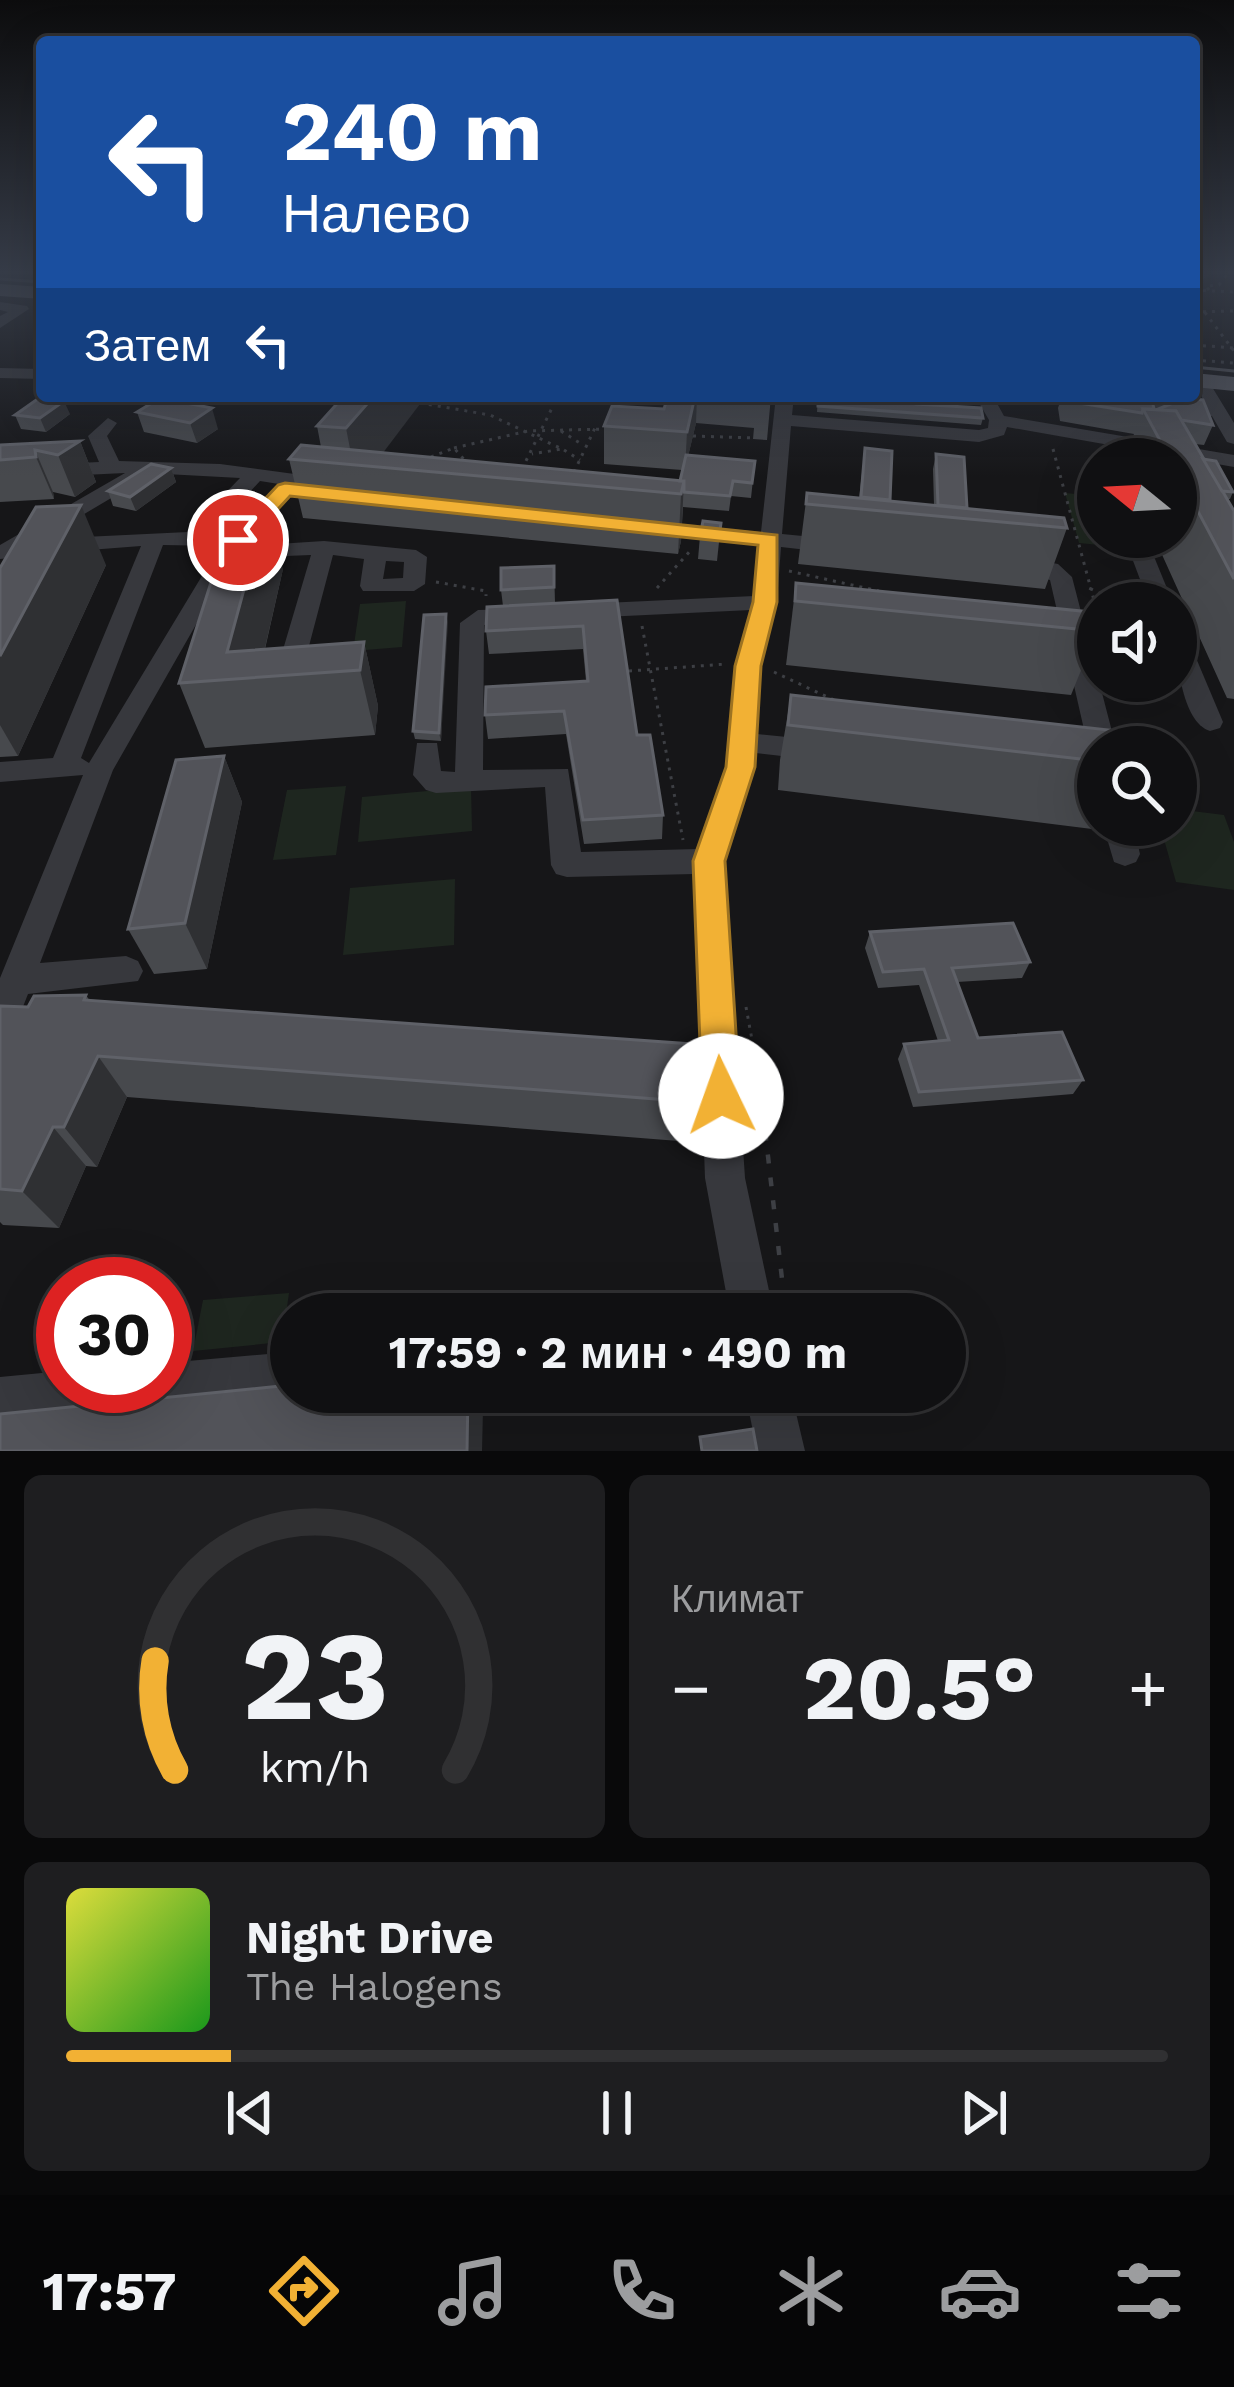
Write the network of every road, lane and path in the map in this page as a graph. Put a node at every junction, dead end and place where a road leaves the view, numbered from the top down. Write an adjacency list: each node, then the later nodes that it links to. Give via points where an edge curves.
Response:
1 (1200, 346): 2 (path)
2 (1233, 349)
3 (1234, 363): 4 (path)
4 (1200, 373)
5 (0, 374): 6 (street)
6 (36, 374)
7 (1200, 375): 9 (main road)
8 (1200, 381): 29 (street)
9 (1234, 384)
10 (18, 387): 11 (street)
11 (36, 388)
12 (419, 402): 24 (path)
13 (988, 402): 18 (street)
14 (1105, 402): 16 (street)
15 (552, 408): 20 (path)
16 (1214, 411)
17 (780, 412): 18 (street, via 979,436 997,431); 27 (path); 59 (street)
18 (998, 420): 23 (street)
19 (107, 423): 38 (street, via 97,436)
20 (544, 428): 21 (path); 24 (path); 26 (path)
21 (557, 428): 22 (path); 30 (path)
22 (595, 428): 25 (path); 30 (path)
23 (1048, 429): 28 (street); 63 (path)
24 (530, 430): 26 (path); 31 (path)
25 (617, 430)
26 (539, 436): 32 (path); 33 (path)
27 (690, 436)
28 (1091, 437): 36 (street)
29 (1234, 438)
30 (585, 446): 34 (path)
31 (454, 448): 35 (path); 41 (path)
32 (562, 449): 33 (path); 34 (path)
33 (530, 454): 44 (path)
34 (580, 460): 40 (path)
35 (415, 462)
36 (1230, 463): 37 (street)
37 (1197, 464)
38 (111, 466): 39 (street); 42 (street)
39 (152, 466): 43 (street); 58 (street)
40 (576, 469): 46 (path); 47 (path)
41 (474, 471)
42 (0, 473)
43 (256, 473): 45 (street); 51 (street)
44 (518, 477)
45 (296, 478): 48 (street); 54 (street)
46 (587, 478)
47 (568, 485)
48 (364, 497)
49 (630, 525): 50 (street)
50 (695, 532): 59 (street); 66 (path, via 689,556)
51 (196, 537): 52 (street); 54 (street)
52 (155, 538): 53 (street); 82 (street)
53 (46, 546)
54 (232, 547): 56 (street); 83 (street)
55 (849, 547): 59 (street)
56 (324, 548): 57 (street); 75 (street, via 287,677 288,687)
57 (376, 552): 62 (street, via 416,557); 62 (street, via 371,586 405,587)
58 (2, 553)
59 (772, 554): 65 (path); 68 (street)
60 (987, 560): 61 (street, via 1033,564)
61 (1061, 577): 64 (path); 78 (street, via 1068,664)
62 (417, 579): 67 (path, via 486,591)
63 (1089, 582)
64 (1077, 583)
65 (892, 595)
66 (638, 608): 67 (street); 68 (street); 72 (path)
67 (489, 616): 85 (street, via 472,623)
68 (760, 616): 69 (street); 79 (street)
69 (790, 633)
70 (734, 664): 72 (path)
71 (761, 668): 76 (path)
72 (652, 669): 73 (path); 86 (path)
73 (624, 671)
74 (1197, 690): 77 (street)
75 (302, 691)
76 (841, 704)
77 (1210, 722)
78 (1099, 726)
79 (743, 742): 81 (street); 86 (street, via 741,767)
80 (427, 750): 85 (street, via 429,780)
81 (841, 753)
82 (64, 766): 83 (street); 84 (street)
83 (99, 770): 88 (street)
84 (0, 772)
85 (470, 780): 86 (street, via 558,776 567,865)
86 (693, 860): 92 (street, via 707,1053)
87 (126, 970): 88 (street)
88 (16, 980): 91 (street)
89 (745, 1004): 93 (path)
90 (44, 1019): 91 (street)
91 (0, 1021)
92 (748, 1293)
93 (784, 1293)
94 (270, 1377): 95 (street)
95 (0, 1400)
96 (773, 1413): 97 (street)
97 (781, 1451)

